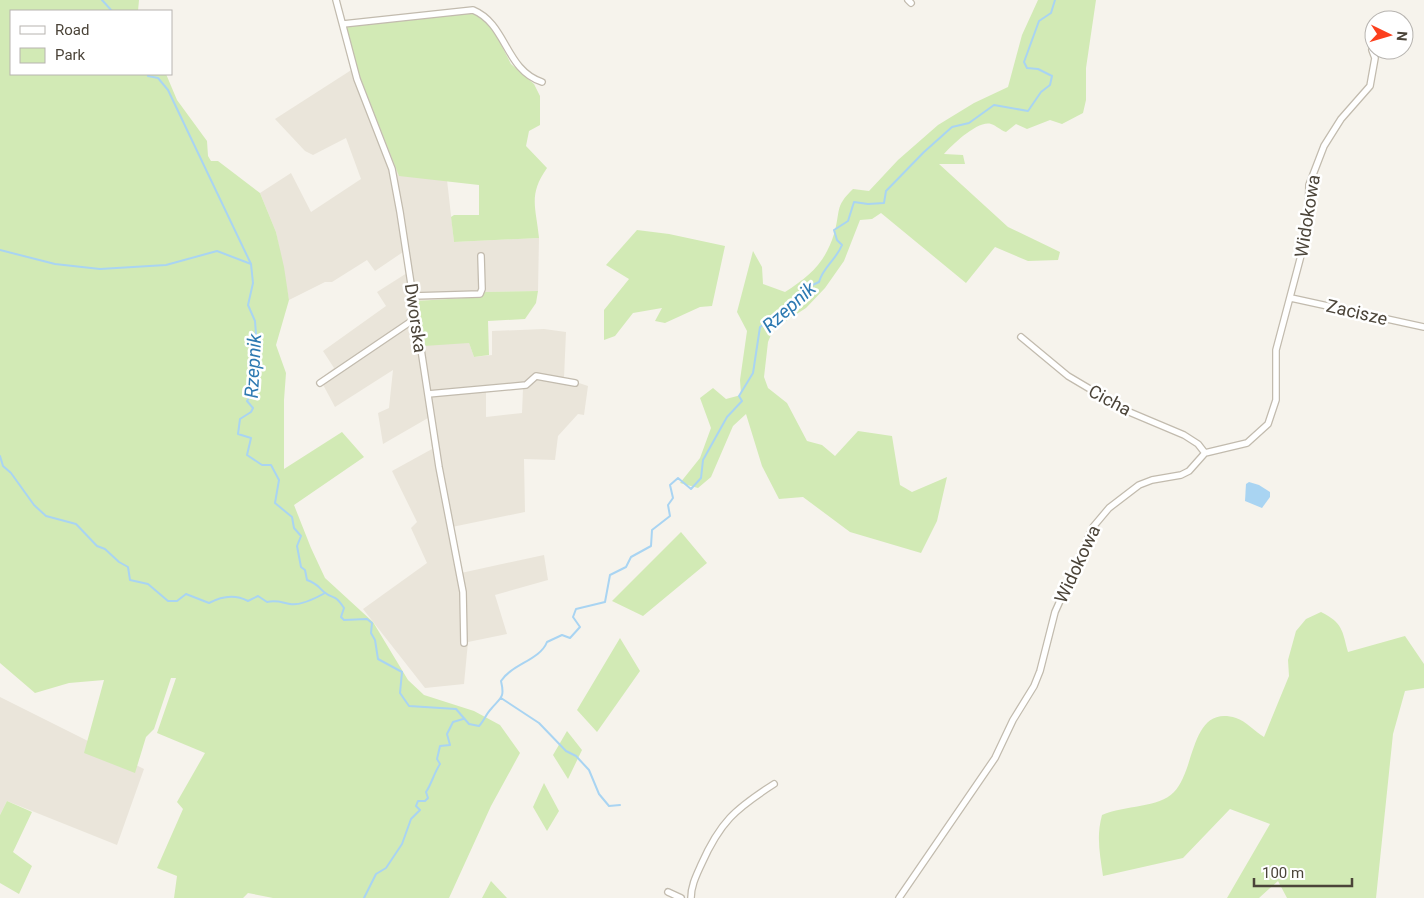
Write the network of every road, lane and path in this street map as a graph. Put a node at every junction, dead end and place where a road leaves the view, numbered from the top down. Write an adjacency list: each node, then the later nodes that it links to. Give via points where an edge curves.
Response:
1 (336, 0): 2 (street, Dworska)
2 (343, 24): 4 (street, via 473,10 486,15 517,64); 6 (street, Dworska, via 357,79 392,169)
3 (1375, 60): 7 (street, Widokowa, via 1370,86 1337,126 1316,163 1309,185 1308,229)
4 (542, 82)
5 (481, 256): 6 (street, via 480,294)
6 (413, 296): 8 (street, Dworska)
7 (1291, 298): 9 (street, Zacisze); 14 (street, Widokowa, via 1276,350 1276,400 1268,424 1247,443)
8 (416, 318): 11 (street); 13 (street, Dworska)
9 (1424, 327)
10 (1021, 337): 14 (street, Cicha, via 1068,376 1127,411 1184,434)
11 (320, 383)
12 (575, 383): 13 (street, via 536,376 526,386)
13 (428, 394): 15 (street, Dworska, via 463,592)
14 (1206, 453): 20 (street, Widokowa, via 1189,472 1139,485 1096,522 1055,612 1034,686 995,758)
15 (464, 643)
16 (774, 784): 19 (street, via 742,804 720,827 692,885)
17 (668, 892): 18 (street)
18 (681, 898)
19 (691, 898)
20 (899, 898)

